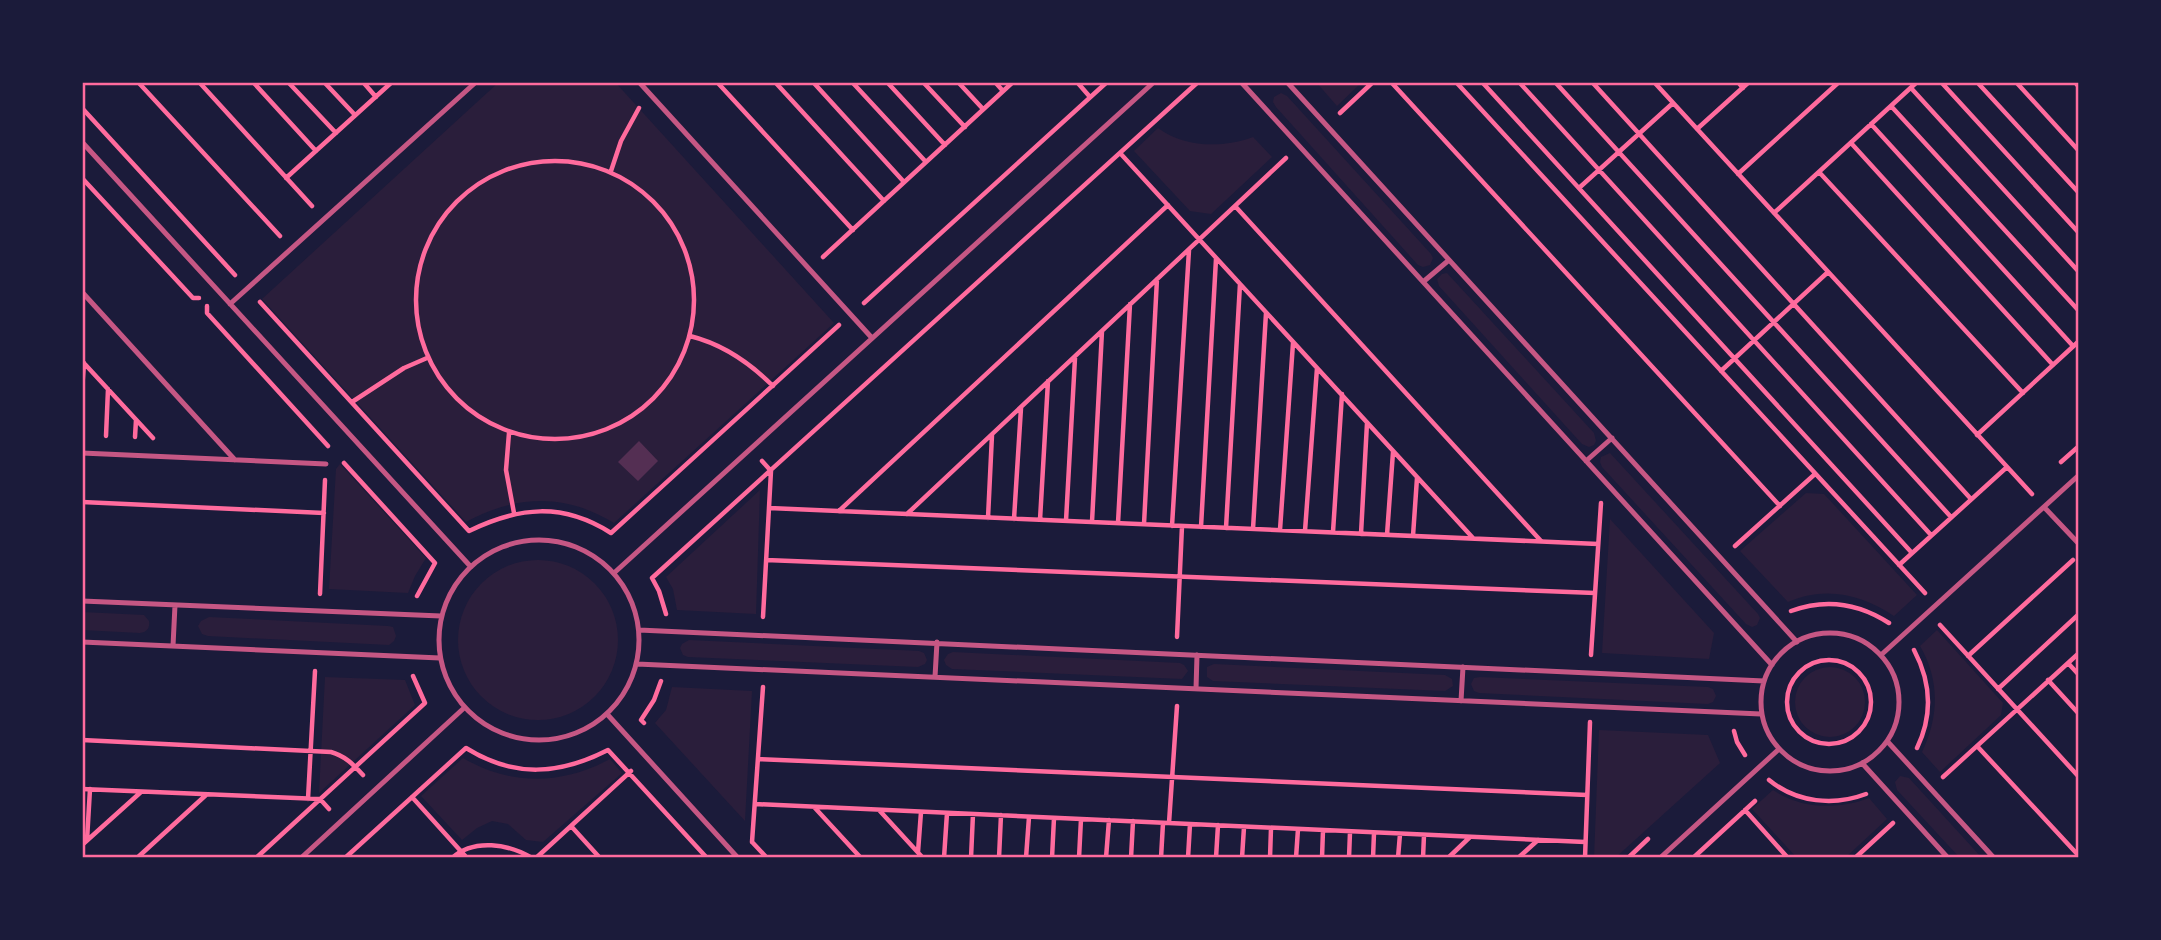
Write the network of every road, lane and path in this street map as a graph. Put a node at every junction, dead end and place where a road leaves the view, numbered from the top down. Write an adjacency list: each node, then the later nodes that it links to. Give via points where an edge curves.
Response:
1 (138, 82): 85 (path)
2 (199, 82): 72 (path)
3 (253, 82): 61 (path)
4 (288, 82): 56 (path)
5 (324, 82): 51 (path)
6 (363, 82): 45 (path)
7 (392, 82): 45 (path)
8 (476, 82): 80 (lane)
9 (639, 82): 44 (lane)
10 (717, 82): 81 (path)
11 (775, 82): 76 (path)
12 (813, 82): 73 (path)
13 (852, 82): 66 (path)
14 (887, 82): 60 (path)
15 (923, 82): 54 (path)
16 (958, 82): 50 (path)
17 (995, 82): 43 (path)
18 (1013, 82): 43 (path)
19 (1077, 82): 46 (path)
20 (1154, 82): 104 (lane)
21 (1198, 82): 64 (path)
22 (1241, 82): 92 (lane)
23 (1287, 82): 87 (lane)
24 (1373, 82): 52 (path)
25 (1391, 82): 146 (path)
26 (1456, 82): 115 (path)
27 (1482, 82): 74 (path)
28 (1519, 82): 67 (path)
29 (1555, 82): 63 (path)
30 (1592, 82): 57 (path)
31 (1654, 82): 47 (path)
32 (1738, 82): 41 (path)
33 (1749, 82): 41 (path)
34 (1839, 82): 70 (path)
35 (1917, 82): 42 (path)
36 (1941, 82): 82 (path)
37 (1977, 82): 75 (path)
38 (2016, 82): 62 (path)
39 (2075, 82): 40 (path)
40 (2079, 87)
41 (1743, 88): 55 (path)
42 (1911, 88): 48 (path); 90 (path)
43 (1003, 91): 50 (path)
44 (649, 93): 68 (path, via 621,141); 88 (lane)
45 (376, 97): 51 (path)
46 (1090, 97)
47 (1673, 103): 55 (path); 57 (path)
48 (1891, 106): 53 (path); 99 (path)
49 (82, 108): 94 (path)
50 (983, 110): 54 (path)
51 (355, 116): 56 (path)
52 (1336, 116)
53 (1871, 124): 59 (path); 108 (path)
54 (965, 127): 60 (path)
55 (1697, 130): 70 (path)
56 (336, 134): 61 (path)
57 (1639, 134): 63 (path); 98 (path)
58 (82, 142): 96 (lane)
59 (1851, 143): 69 (path); 113 (path)
60 (944, 145): 66 (path)
61 (316, 151): 72 (path)
62 (2079, 151)
63 (1619, 152): 67 (path); 101 (path)
64 (1120, 153): 77 (path); 138 (path)
65 (1288, 155): 78 (path)
66 (926, 162): 73 (path)
67 (1599, 170): 74 (path); 106 (path)
68 (611, 172): 103 (path, via 645,192 671,222 689,257 695,296); 110 (path, via 571,161 528,162 489,176 455,202 430,236 416,276 416,318)
69 (1819, 172): 79 (path); 120 (path)
70 (1738, 174): 79 (path)
71 (82, 178): 189 (path, via 193,298 207,299 207,313 435,563)
72 (286, 178): 80 (path)
73 (904, 182): 76 (path)
74 (1579, 188): 111 (path)
75 (2079, 193)
76 (884, 201): 81 (path)
77 (1168, 205): 83 (path); 149 (path)
78 (1235, 206): 83 (path); 175 (path)
79 (1774, 213): 89 (path)
80 (324, 219): 85 (lane)
81 (853, 230): 88 (path)
82 (2079, 233)
83 (1199, 239): 84 (path); 86 (path)
84 (1189, 248): 91 (path); 161 (path)
85 (291, 249): 94 (lane)
86 (1216, 257): 93 (path); 163 (path)
87 (1449, 260): 92 (lane); 128 (lane)
88 (809, 269): 104 (lane)
89 (1828, 272): 98 (path); 127 (path)
90 (2079, 272)
91 (1157, 279): 97 (path); 160 (path)
92 (1423, 282): 135 (lane)
93 (1240, 284): 100 (path); 164 (path)
94 (247, 288): 96 (lane); 122 (path)
95 (82, 292): 134 (lane)
96 (230, 304): 183 (lane)
97 (1130, 304): 102 (path); 159 (path)
98 (1794, 304): 101 (path); 144 (path)
99 (2079, 311)
100 (1266, 312): 105 (path); 165 (path)
101 (1773, 323): 106 (path); 153 (path)
102 (1102, 330): 109 (path); 158 (path)
103 (690, 336): 117 (path, via 729,350); 125 (path, via 671,378 640,411 610,428 554,440)
104 (872, 338): 129 (lane)
105 (1293, 341): 114 (path); 166 (path)
106 (1754, 341): 111 (path); 172 (path)
107 (2079, 341): 108 (path)
108 (2073, 346): 113 (path)
109 (1075, 356): 116 (path); 157 (path)
110 (427, 358): 122 (path); 125 (path, via 447,390 475,416)
111 (1734, 358): 115 (path); 179 (path)
112 (83, 362): 118 (path); 119 (path)
113 (2053, 365): 120 (path)
114 (1317, 368): 121 (path); 167 (path)
115 (1721, 371): 139 (path)
116 (1048, 381): 123 (path); 156 (path)
117 (773, 386)
118 (108, 389): 132 (path); 133 (path)
119 (82, 390)
120 (2023, 393): 127 (path)
121 (1342, 394): 124 (path); 168 (path)
122 (352, 402): 151 (path, via 469,531)
123 (1021, 407): 126 (path); 155 (path)
124 (1367, 422): 130 (path); 170 (path)
125 (509, 433): 151 (path, via 506,470)
126 (992, 434): 152 (path); 154 (path)
127 (1977, 435): 137 (path)
128 (1612, 438): 135 (lane); 203 (lane)
129 (750, 448): 138 (path); 184 (lane)
130 (1393, 450): 141 (path); 171 (path)
131 (82, 453): 132 (lane)
132 (105, 454): 133 (lane)
133 (170, 457): 134 (lane)
134 (235, 460): 136 (lane)
135 (1586, 461): 214 (lane)
136 (326, 464): 150 (path)
137 (2007, 467): 142 (path); 144 (path)
138 (771, 471): 148 (path); 195 (path, via 652,578)
139 (1815, 474): 146 (path); 182 (path)
140 (2079, 475): 147 (lane)
141 (1418, 477): 173 (path); 174 (path)
142 (2026, 488)
143 (1601, 499): 176 (path)
144 (1971, 499): 153 (path)
145 (82, 502): 150 (path)
146 (1780, 506): 178 (path)
147 (2044, 506): 177 (lane); 208 (lane)
148 (769, 508): 149 (path); 181 (path)
149 (839, 511): 152 (path)
150 (324, 513): 187 (path)
151 (514, 513): 169 (path, via 578,516)
152 (906, 514): 154 (path)
153 (1951, 517): 172 (path)
154 (988, 518): 155 (path)
155 (1014, 519): 156 (path)
156 (1040, 520): 157 (path)
157 (1066, 521): 158 (path)
158 (1092, 522): 159 (path)
159 (1118, 523): 160 (path)
160 (1144, 524): 161 (path)
161 (1172, 526): 162 (path)
162 (1182, 526): 163 (path); 185 (path)
163 (1201, 527): 164 (path)
164 (1226, 528): 165 (path)
165 (1253, 529): 166 (path)
166 (1280, 530): 167 (path)
167 (1305, 531): 168 (path)
168 (1333, 532): 170 (path)
169 (611, 533)
170 (1361, 534): 171 (path)
171 (1387, 535): 173 (path)
172 (1931, 535): 179 (path)
173 (1413, 536): 174 (path)
174 (1474, 538): 175 (path)
175 (1542, 542): 176 (path)
176 (1598, 544): 186 (path)
177 (2079, 544)
178 (1730, 550)
179 (1912, 553): 182 (path)
180 (2079, 555): 209 (path)
181 (766, 560): 185 (path); 199 (path)
182 (1899, 565): 188 (path)
183 (471, 567): 184 (lane, via 505,546 544,540 582,549); 194 (lane, via 458,581)
184 (614, 573): 198 (lane, via 631,599)
185 (1180, 576): 186 (path); 200 (path)
186 (1595, 593): 211 (path)
187 (320, 594)
188 (1928, 596)
189 (416, 599)
190 (82, 601): 191 (lane)
191 (175, 605): 194 (lane); 205 (lane)
192 (1787, 613): 197 (path, via 1819,604 1842,604 1865,609)
193 (2079, 614): 225 (path)
194 (441, 616): 210 (lane)
195 (666, 617)
196 (1936, 621): 209 (path)
197 (1894, 627)
198 (639, 630): 199 (lane); 213 (lane)
199 (762, 635): 202 (lane)
200 (1177, 640)
201 (82, 642): 205 (lane)
202 (937, 642): 207 (lane); 220 (lane)
203 (1797, 642): 208 (lane, via 1819,634 1846,635); 214 (lane)
204 (1911, 645): 242 (path, via 1925,676 1928,699 1927,722)
205 (173, 646): 210 (lane)
206 (2079, 653): 212 (path)
207 (1198, 654): 215 (lane); 224 (lane)
208 (1881, 655): 238 (lane, via 1895,678 1899,705)
209 (1968, 656): 225 (path)
210 (440, 658): 228 (lane)
211 (1591, 660)
212 (2068, 663): 219 (path); 223 (path)
213 (636, 664): 216 (lane); 230 (lane, via 630,682)
214 (1772, 665): 222 (lane)
215 (1463, 667): 222 (lane); 226 (lane)
216 (763, 669): 220 (lane); 244 (path)
217 (315, 671): 241 (path)
218 (413, 675): 247 (path, via 425,703)
219 (2079, 675)
220 (935, 677): 224 (lane)
221 (662, 678): 233 (path)
222 (1764, 681): 231 (lane)
223 (2048, 681): 229 (path); 232 (path)
224 (1196, 689): 226 (lane)
225 (1998, 689): 229 (path)
226 (1461, 701): 231 (lane)
227 (1178, 702): 250 (path)
228 (464, 708): 230 (lane, via 492,729 534,740 577,733); 254 (lane)
229 (2017, 709): 239 (path); 251 (path)
230 (607, 714): 243 (lane)
231 (1761, 714): 240 (lane)
232 (2079, 714)
233 (641, 720)
234 (1590, 721): 261 (path)
235 (1734, 727): 246 (path, via 1737,742)
236 (1860, 730): 236 (path, via 1836,743 1821,743 1797,729 1787,702 1797,676 1819,661 1845,663 1857,670 1866,680 1871,706)
237 (82, 740): 241 (path)
238 (1887, 741): 245 (lane); 255 (lane)
239 (1978, 746): 255 (path); 299 (path)
240 (1779, 749): 245 (lane, via 1813,770 1840,771); 260 (lane)
241 (310, 751): 247 (path, via 341,754); 263 (path)
242 (1914, 752)
243 (646, 757): 248 (path); 300 (lane)
244 (758, 759): 250 (path); 265 (path)
245 (1862, 763): 338 (lane)
246 (1752, 764)
247 (355, 767): 254 (path); 264 (path)
248 (629, 773): 262 (path, via 608,750 577,764 544,771 499,764 466,748); 283 (path); 311 (path)
249 (1762, 774): 258 (path, via 1780,789 1809,799 1840,801)
250 (1172, 777): 261 (path); 280 (path)
251 (2079, 777)
252 (82, 789): 253 (path)
253 (90, 789): 256 (path); 294 (path)
254 (376, 789): 277 (lane)
255 (1930, 789): 339 (lane)
256 (142, 791): 259 (path); 294 (path)
257 (1764, 792): 268 (path)
258 (1870, 793)
259 (207, 794): 263 (path); 303 (path)
260 (1730, 794): 268 (path); 336 (lane)
261 (1587, 795): 295 (path)
262 (412, 797): 297 (path); 306 (path)
263 (307, 799): 264 (path)
264 (320, 799): 277 (path); 304 (path)
265 (755, 804): 266 (path); 300 (path, via 752,842)
266 (815, 807): 267 (path); 312 (path)
267 (879, 810): 269 (path); 298 (path)
268 (1745, 810): 301 (path); 337 (path)
269 (921, 812): 270 (path); 298 (path)
270 (947, 813): 271 (path); 314 (path)
271 (973, 814): 272 (path); 315 (path)
272 (1001, 815): 273 (path); 316 (path)
273 (1029, 817): 274 (path); 317 (path)
274 (1054, 818): 275 (path); 318 (path)
275 (1081, 819): 276 (path); 319 (path)
276 (1109, 820): 278 (path); 320 (path)
277 (341, 821): 305 (lane)
278 (1133, 821): 280 (path); 321 (path)
279 (1895, 821): 302 (path)
280 (1166, 823): 281 (path); 322 (path)
281 (1190, 824): 282 (path); 323 (path)
282 (1218, 825): 284 (path); 324 (path)
283 (571, 826): 309 (path); 310 (path)
284 (1244, 827): 285 (path); 325 (path)
285 (1271, 828): 286 (path); 326 (path)
286 (1298, 829): 287 (path); 327 (path)
287 (1323, 830): 288 (path); 328 (path)
288 (1350, 831): 289 (path); 329 (path)
289 (1374, 833): 290 (path); 330 (path)
290 (1400, 834): 291 (path); 331 (path)
291 (1424, 835): 292 (path); 332 (path)
292 (1471, 837): 293 (path); 333 (path)
293 (1538, 840): 295 (path); 334 (path)
294 (87, 841): 296 (path)
295 (1585, 842): 335 (path)
296 (82, 845)
297 (460, 850): 307 (path); 308 (path); 309 (path, via 498,845)
298 (918, 852): 313 (path)
299 (2079, 856)
300 (737, 857)
301 (1785, 857)
302 (1858, 857)
303 (137, 858)
304 (256, 858)
305 (301, 858)
306 (345, 858)
307 (452, 858)
308 (467, 858)
309 (534, 858)
310 (600, 858)
311 (707, 858)
312 (861, 858)
313 (923, 858)
314 (944, 858)
315 (971, 858)
316 (999, 858)
317 (1026, 858)
318 (1052, 858)
319 (1079, 858)
320 (1107, 858)
321 (1131, 858)
322 (1161, 858)
323 (1188, 858)
324 (1216, 858)
325 (1242, 858)
326 (1270, 858)
327 (1296, 858)
328 (1322, 858)
329 (1349, 858)
330 (1373, 858)
331 (1398, 858)
332 (1423, 858)
333 (1448, 858)
334 (1518, 858)
335 (1585, 858)
336 (1660, 858)
337 (1693, 858)
338 (1948, 858)
339 (1994, 858)

